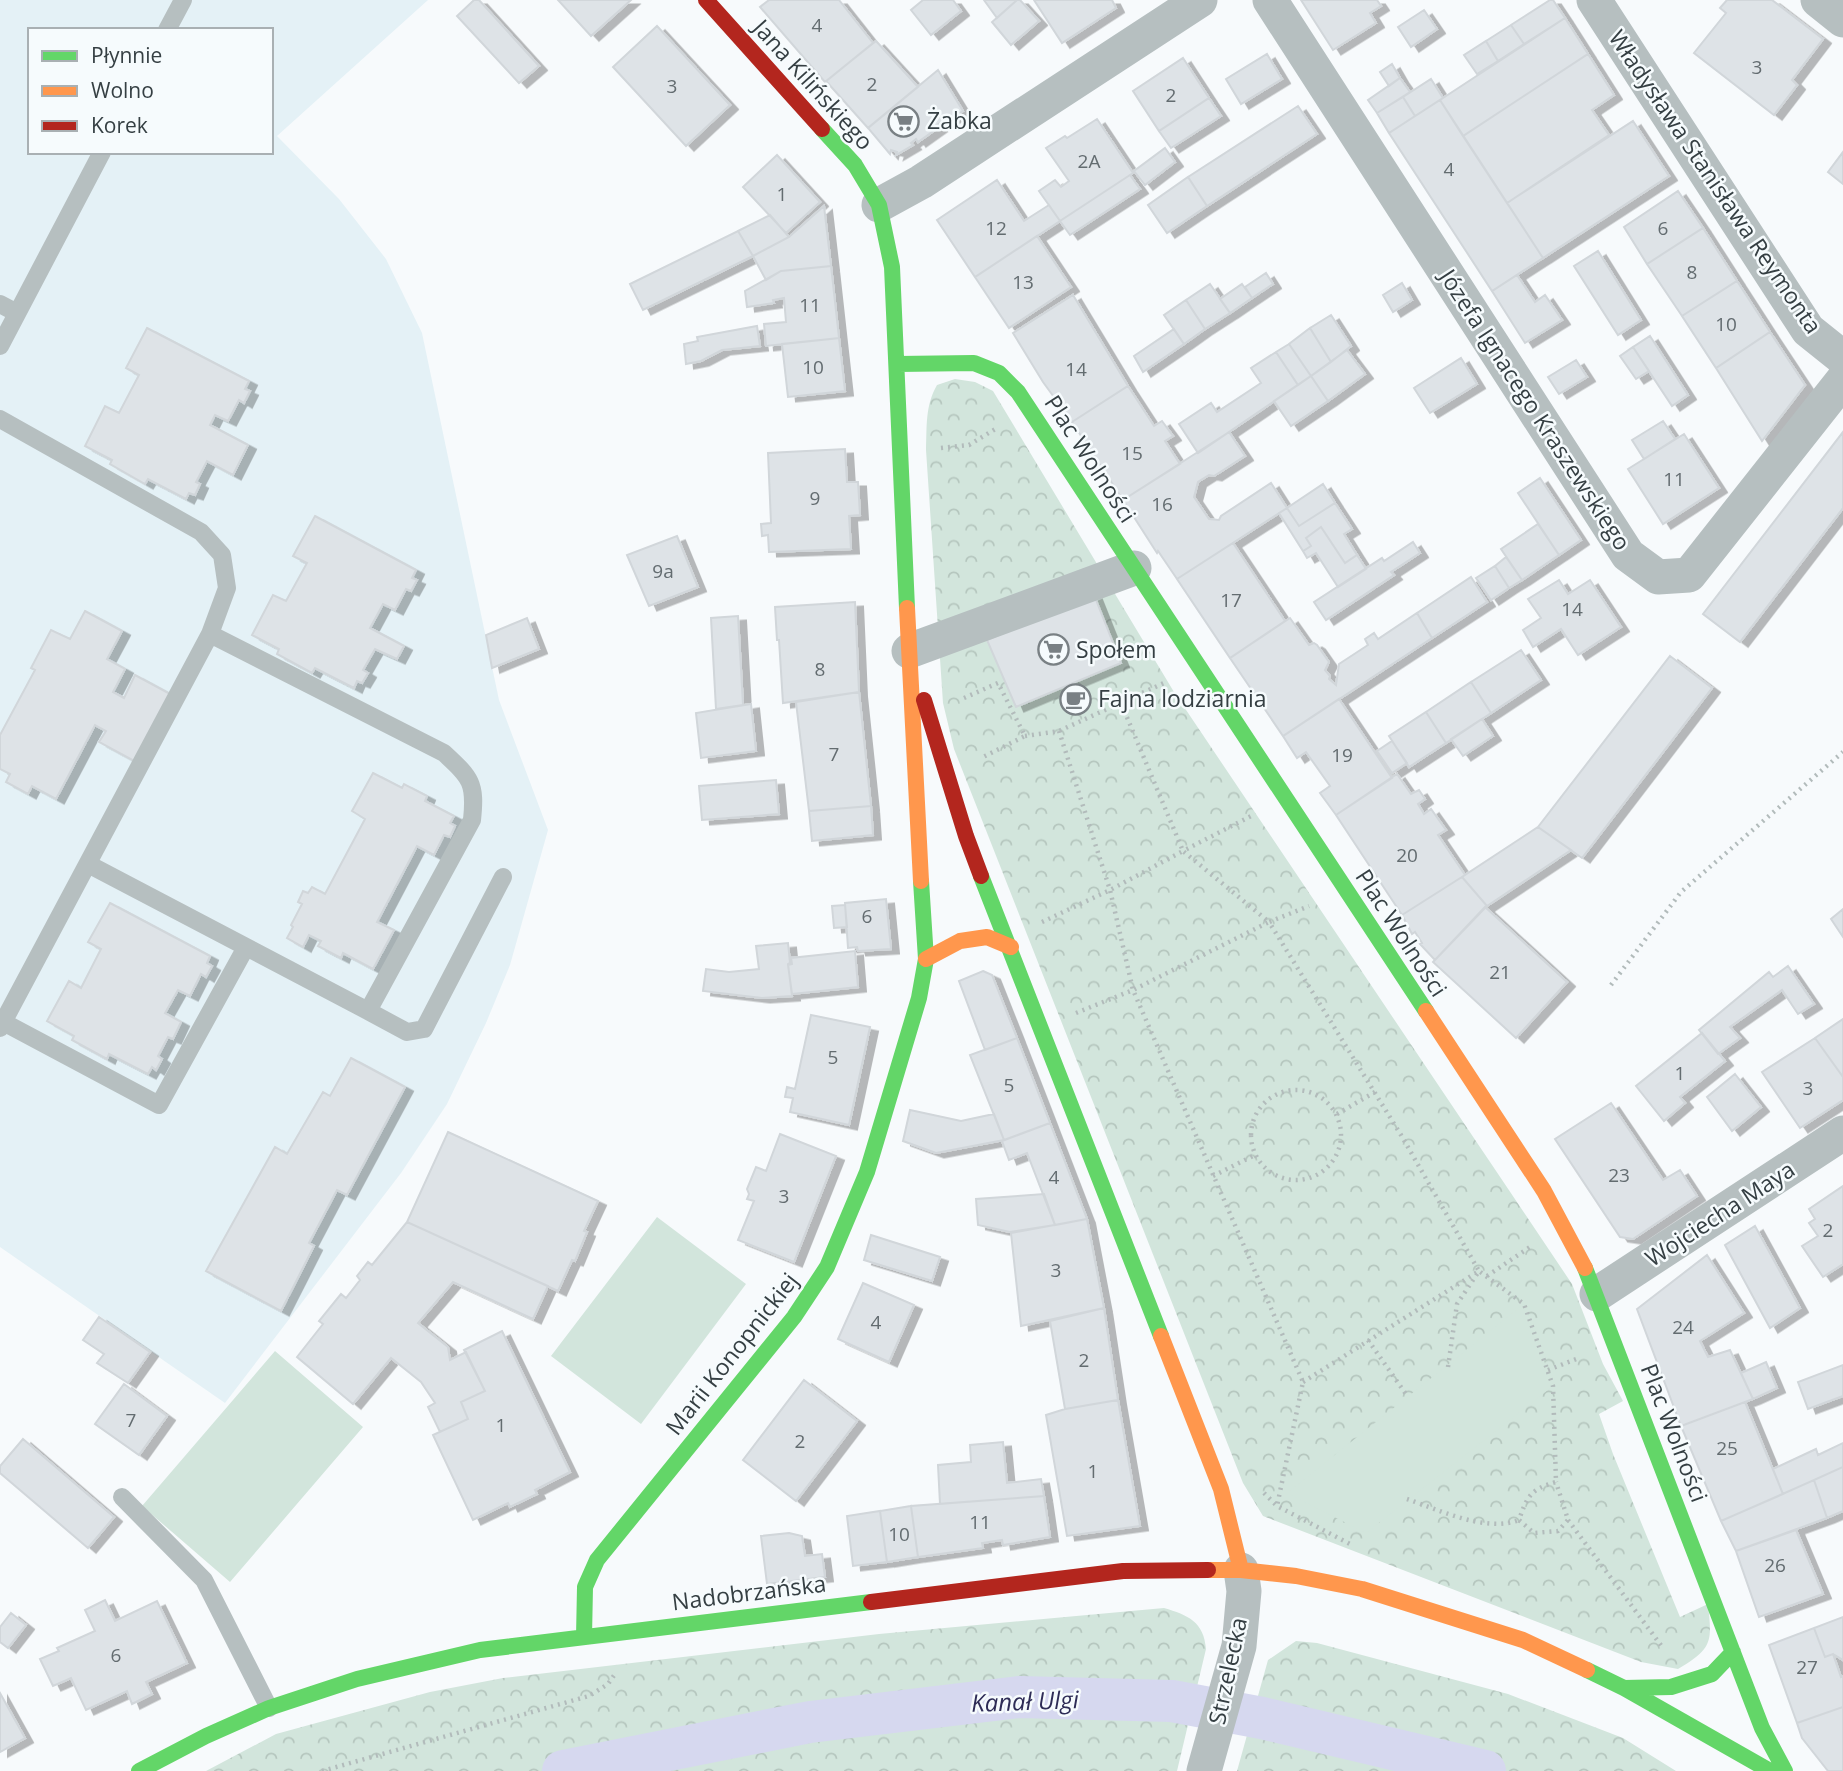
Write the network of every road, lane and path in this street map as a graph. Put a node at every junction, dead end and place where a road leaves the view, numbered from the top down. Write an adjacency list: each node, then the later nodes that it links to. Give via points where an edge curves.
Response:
1 (183, 0): 8 (lane)
2 (706, 0): 10 (street, Jana Kilińskiego, via 855,165)
3 (1200, 0): 10 (street)
4 (1270, 0): 16 (street, Józefa Ignacego Kraszewskiego, via 1628,555 1658,577 1689,575)
5 (1594, 0): 14 (street, Władysława Stanisława Reymonta, via 1808,330)
6 (1818, 0): 7 (street)
7 (1843, 20)
8 (168, 28)
9 (101, 154): 12 (lane)
10 (879, 205): 15 (street, via 892,267)
11 (0, 304): 12 (lane)
12 (17, 313): 13 (lane)
13 (0, 346)
14 (1843, 358)
15 (898, 364): 18 (street, Plac Wolności, via 974,363 999,373 1018,392); 20 (street)
16 (1843, 380)
17 (0, 419): 19 (lane, via 201,532 222,555 227,588)
18 (1134, 568): 20 (street); 52 (street, Plac Wolności, via 1544,1191)
19 (210, 634): 30 (lane); 41 (lane, via 444,753 466,773 474,796 472,820)
20 (909, 651): 37 (street, via 966,836); 38 (street)
21 (1172, 679): 23 (path)
22 (962, 699): 25 (path, via 998,684)
23 (1121, 703): 24 (path); 29 (path)
24 (1059, 731): 25 (path); 32 (path)
25 (1025, 736): 27 (path)
26 (1843, 752): 39 (path, via 1681,892)
27 (981, 758)
28 (1260, 812): 29 (path)
29 (1183, 851): 32 (path); 34 (path)
30 (88, 864): 36 (lane); 43 (lane)
31 (503, 877): 41 (lane, via 424,1029 407,1032)
32 (1110, 890): 35 (path); 40 (path)
33 (1319, 901): 34 (path)
34 (1269, 922): 40 (path); 44 (path)
35 (1038, 924)
36 (246, 947): 41 (lane); 43 (lane, via 159,1105)
37 (1011, 947): 38 (street, via 986,937 960,941); 65 (street, via 1221,1489)
38 (926, 959): 66 (street, Marii Konopnickiej, via 919,998 867,1172 827,1267 794,1317 597,1560 585,1587)
39 (1611, 985)
40 (1133, 990): 42 (path); 48 (path)
41 (368, 1011)
42 (1074, 1014)
43 (1, 1025)
44 (1375, 1092): 45 (path); 50 (path)
45 (1337, 1114): 47 (path, via 1314,1093 1283,1091 1258,1109 1250,1140); 47 (path, via 1341,1142 1328,1168 1316,1176 1302,1181 1274,1176)
46 (1843, 1133): 52 (street, Wojciecha Maya)
47 (1255, 1155): 48 (path)
48 (1213, 1176): 57 (path)
49 (1537, 1243): 51 (path)
50 (1479, 1271): 51 (path); 53 (path); 55 (path, via 1457,1304)
51 (1487, 1276): 56 (path, via 1524,1304)
52 (1597, 1294): 67 (street, Plac Wolności)
53 (1368, 1340): 57 (path); 58 (path)
54 (1586, 1355): 56 (path)
55 (1448, 1367)
56 (1548, 1370): 59 (path, via 1553,1386)
57 (1303, 1382): 64 (path, via 1277,1506)
58 (1408, 1396)
59 (1556, 1482): 62 (path, via 1538,1487); 63 (path)
60 (122, 1497): 71 (lane, via 204,1580)
61 (1407, 1499): 62 (path, via 1460,1518 1506,1525)
62 (1519, 1520): 63 (path, via 1534,1532 1558,1531)
63 (1568, 1520): 68 (path)
64 (1360, 1549)
65 (1241, 1570): 66 (street, Nadobrzańska, via 1123,1571); 70 (street, Nadobrzańska, via 1362,1589 1523,1640); 72 (street, Strzelecka, via 1239,1646)
66 (584, 1637): 71 (street, Nadobrzańska, via 480,1650 357,1679)
67 (1733, 1652): 70 (street, via 1712,1674 1671,1687); 76 (street, Plac Wolności, via 1762,1728)
68 (1670, 1658)
69 (621, 1664): 74 (path, via 608,1685 589,1696)
70 (1624, 1688): 75 (street, Nadobrzańska)
71 (269, 1708): 73 (street, Nadobrzańska)
72 (1205, 1768)
73 (139, 1771)
74 (321, 1771)
75 (1770, 1771)
76 (1785, 1771)

